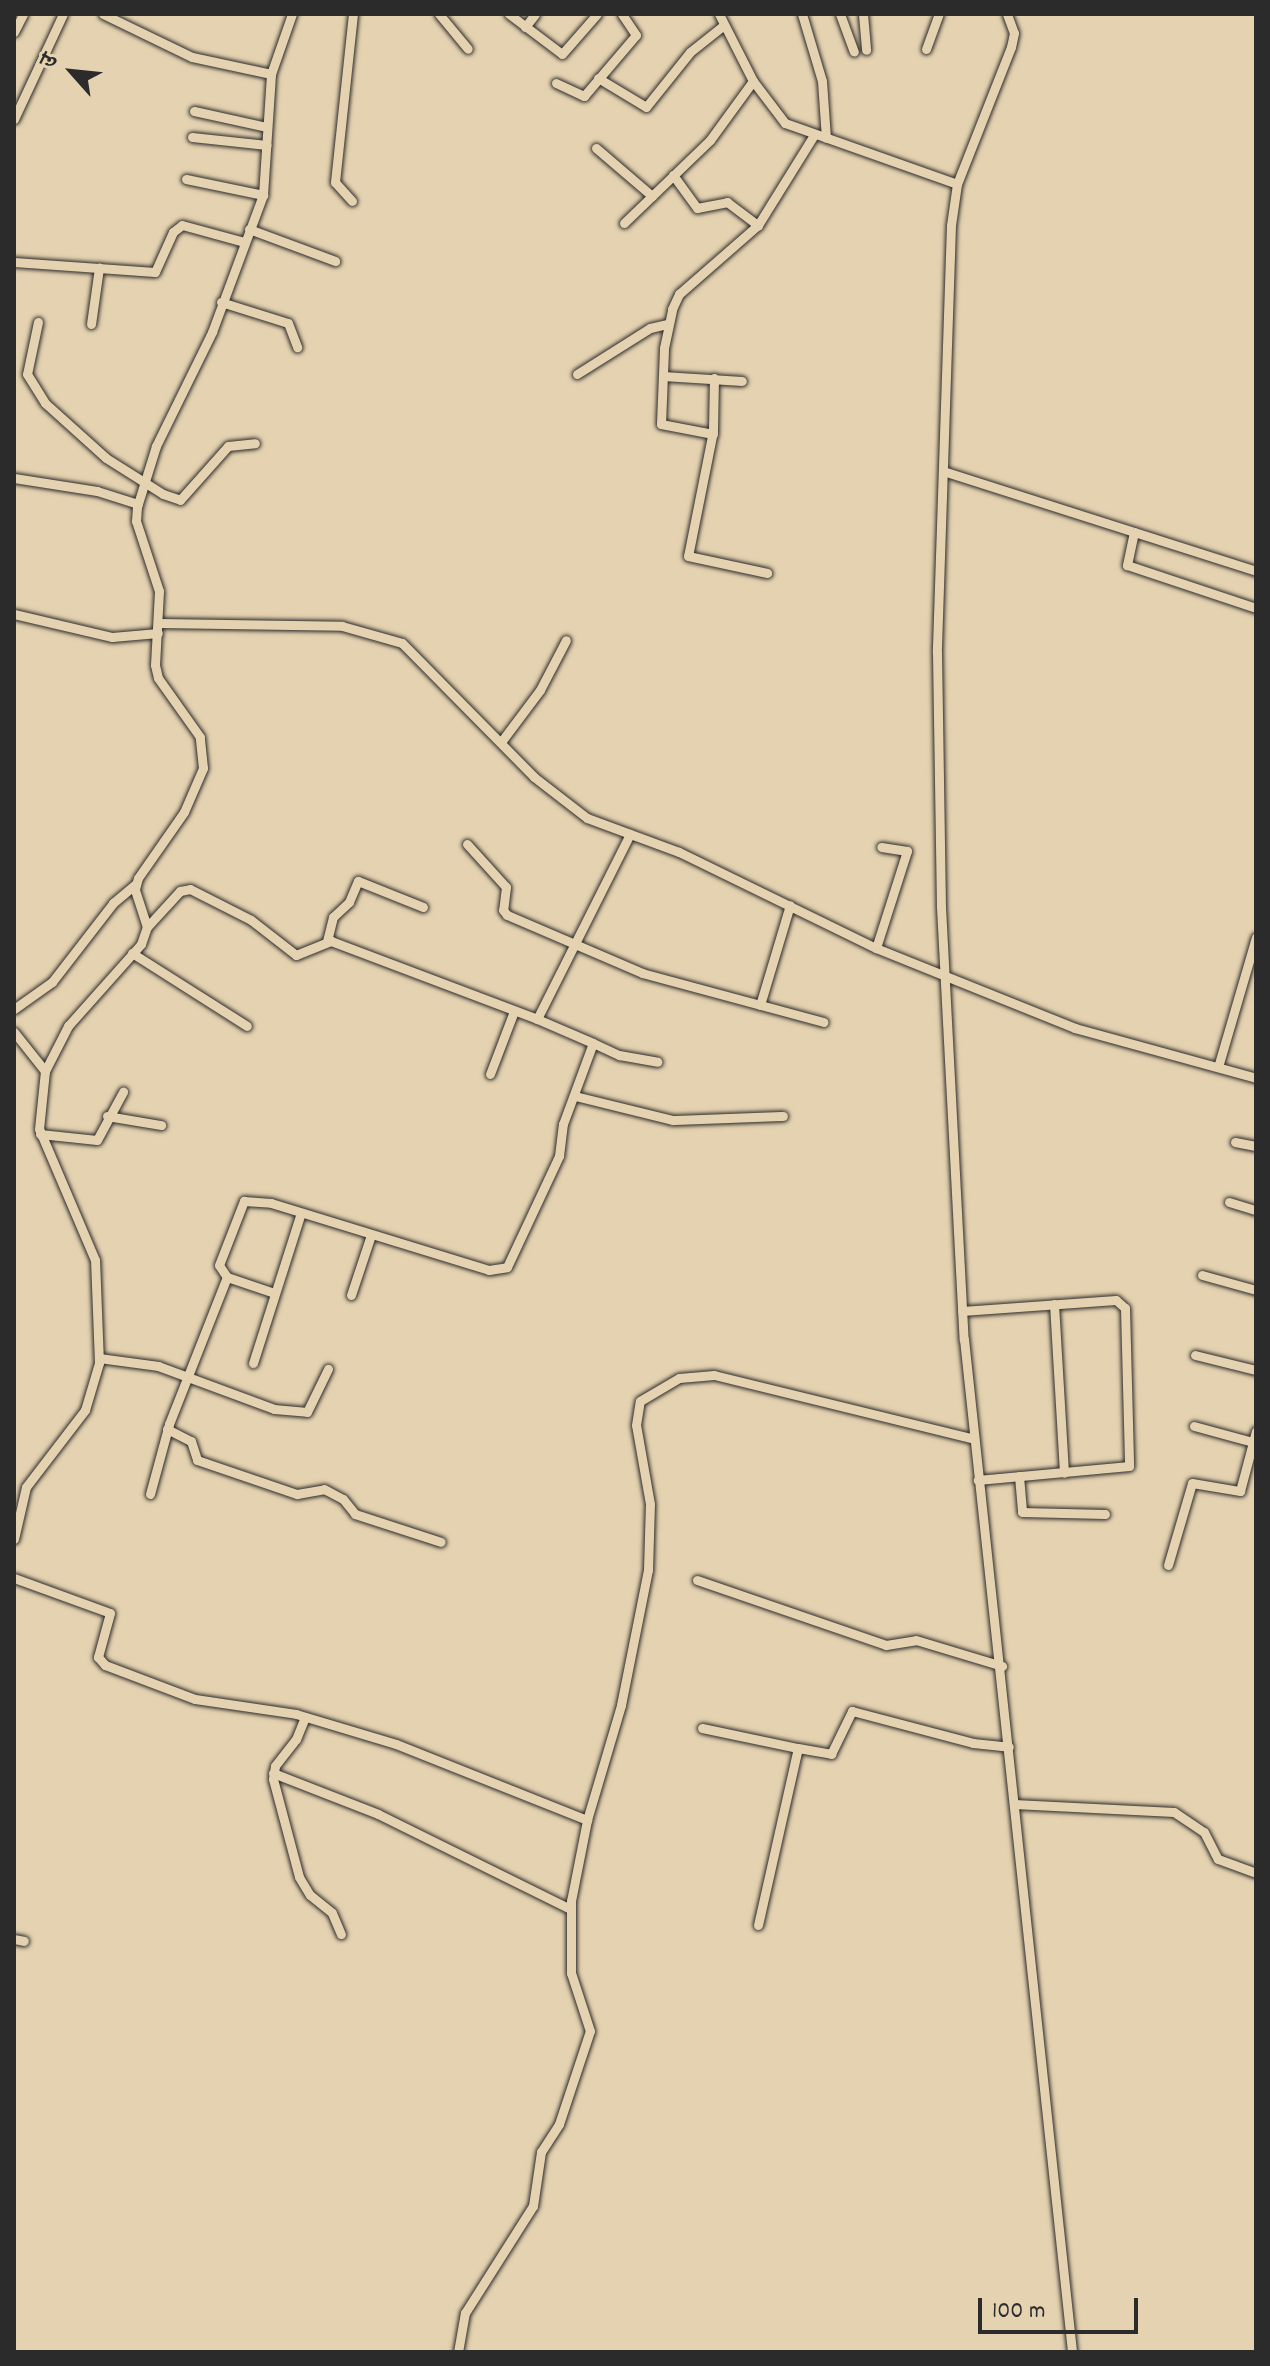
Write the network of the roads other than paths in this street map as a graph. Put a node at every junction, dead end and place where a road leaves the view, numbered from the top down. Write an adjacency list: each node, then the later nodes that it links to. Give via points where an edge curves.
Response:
1 (23, 14): 19 (street)
2 (63, 14): 29 (street)
3 (103, 14): 24 (street, via 192,57)
4 (292, 14): 24 (street)
5 (355, 14): 41 (street, via 335,182)
6 (439, 14): 20 (street)
7 (509, 14): 18 (street)
8 (535, 14): 18 (street)
9 (597, 14): 18 (street, via 562,54)
10 (622, 14): 25 (street, via 636,35)
11 (719, 14): 17 (street)
12 (802, 14): 33 (street, via 822,81)
13 (840, 14): 23 (street)
14 (863, 14): 22 (street)
15 (939, 14): 21 (street)
16 (1007, 14): 38 (street, via 1014,33 1011,47)
17 (724, 25): 25 (street, via 690,52 646,107); 26 (street)
18 (525, 27)
19 (14, 32)
20 (468, 49)
21 (926, 49)
22 (866, 50)
23 (854, 52)
24 (271, 74): 30 (street)
25 (598, 78): 27 (street, via 581,97)
26 (753, 81): 31 (street, via 774,114); 36 (street, via 710,140)
27 (556, 83)
28 (194, 111): 30 (street)
29 (14, 119)
30 (267, 127): 34 (street)
31 (814, 135): 33 (street); 43 (street)
32 (192, 137): 34 (street)
33 (826, 138): 38 (street)
34 (267, 145): 39 (street)
35 (596, 148): 40 (street)
36 (673, 175): 40 (street); 43 (street, via 697,208 727,202)
37 (186, 179): 39 (street)
38 (957, 184): 60 (street, via 947,288)
39 (263, 195): 44 (street)
40 (652, 196): 42 (street)
41 (352, 201)
42 (624, 223)
43 (758, 225): 52 (street, via 679,294)
44 (249, 229): 45 (street); 46 (street)
45 (244, 242): 48 (street, via 182,225 173,232 155,272); 49 (street)
46 (335, 261)
47 (14, 262): 48 (street)
48 (99, 268): 51 (street)
49 (221, 302): 53 (street, via 288,323); 62 (street)
50 (38, 322): 62 (street, via 27,364 30,382 70,427)
51 (91, 324)
52 (668, 324): 54 (street, via 650,328); 55 (street)
53 (297, 347)
54 (577, 374)
55 (663, 376): 56 (street); 58 (street, via 661,424)
56 (714, 378): 57 (street); 58 (street)
57 (742, 381)
58 (713, 434): 66 (street, via 688,556)
59 (255, 443): 62 (street, via 228,446 180,500)
60 (943, 471): 64 (street); 84 (street, via 937,653)
61 (14, 478): 63 (street, via 97,491)
62 (144, 483): 63 (street)
63 (138, 504): 69 (street, via 136,521 157,579)
64 (1134, 532): 65 (street); 67 (street, via 1127,565)
65 (1256, 571)
66 (767, 573)
67 (1256, 608)
68 (14, 614): 69 (street, via 112,637)
69 (158, 628): 71 (street, via 342,626 402,643); 75 (street, via 158,678 191,721 205,756 184,812)
70 (566, 640): 71 (street, via 540,690)
71 (501, 742): 72 (street, via 559,799 587,818)
72 (630, 834): 76 (street); 81 (street)
73 (467, 844): 81 (street, via 506,887 504,913)
74 (881, 847): 82 (street, via 907,851)
75 (136, 884): 78 (street); 86 (street, via 113,903 52,982)
76 (790, 905): 82 (street); 85 (street)
77 (423, 907): 80 (street, via 358,881 349,902 333,917)
78 (147, 927): 80 (street, via 185,888 251,920 296,955); 83 (street)
79 (1256, 937): 94 (street)
80 (327, 941): 87 (street)
81 (574, 945): 85 (street, via 642,973); 88 (street)
82 (876, 948): 84 (street)
83 (132, 953): 90 (street); 95 (street, via 68,1026)
84 (943, 976): 94 (street, via 1075,1028); 116 (street)
85 (760, 1005): 89 (street)
86 (14, 1009)
87 (514, 1011): 88 (street); 96 (street)
88 (537, 1019): 92 (street)
89 (823, 1022)
90 (247, 1026)
91 (16, 1035): 95 (street)
92 (593, 1043): 93 (street, via 619,1055); 99 (street)
93 (657, 1062)
94 (1218, 1067): 97 (street)
95 (45, 1071): 103 (street)
96 (490, 1074)
97 (1256, 1078)
98 (123, 1092): 100 (street)
99 (575, 1096): 101 (street, via 673,1120); 109 (street, via 563,1124 559,1156 504,1270)
100 (107, 1116): 102 (street); 103 (street, via 95,1141)
101 (783, 1116)
102 (161, 1125)
103 (40, 1134): 118 (street, via 95,1260)
104 (1235, 1142): 105 (street)
105 (1256, 1146)
106 (1229, 1202): 107 (street)
107 (1256, 1210)
108 (301, 1213): 109 (street); 111 (street, via 244,1201 219,1265); 113 (street)
109 (371, 1235): 114 (street)
110 (1202, 1275): 112 (street)
111 (227, 1277): 113 (street); 122 (street)
112 (1256, 1290)
113 (274, 1293): 119 (street)
114 (351, 1295)
115 (1054, 1304): 116 (street); 127 (street); 127 (street, via 1116,1300 1125,1308 1131,1463)
116 (962, 1311): 126 (street)
117 (1195, 1355): 121 (street)
118 (99, 1358): 122 (street); 132 (street, via 85,1410 26,1487)
119 (253, 1363)
120 (328, 1369): 122 (street, via 307,1412 274,1409)
121 (1256, 1370)
122 (186, 1375): 124 (street)
123 (1194, 1426): 125 (street)
124 (167, 1429): 130 (street); 133 (street, via 191,1441 197,1460 297,1494 324,1489 343,1499 355,1514)
125 (1255, 1437): 134 (street, via 1240,1491 1192,1483)
126 (974, 1439): 129 (street); 144 (street, via 714,1375 679,1378 640,1401 636,1425 650,1504 648,1570 621,1705)
127 (1064, 1473): 128 (street)
128 (1019, 1476): 129 (street); 131 (street, via 1022,1512)
129 (978, 1480): 137 (street)
130 (150, 1494)
131 (1105, 1514)
132 (14, 1539)
133 (441, 1542)
134 (1168, 1565)
135 (14, 1578): 138 (street, via 110,1613 98,1657 105,1665 206,1702)
136 (697, 1580): 137 (street, via 886,1645 916,1640)
137 (1002, 1666): 140 (street)
138 (300, 1716): 142 (street); 144 (street, via 436,1759)
139 (702, 1728): 141 (street)
140 (1009, 1747): 141 (street, via 973,1743 852,1711 831,1754); 143 (street)
141 (798, 1748): 147 (street)
142 (273, 1773): 146 (street, via 365,1808); 148 (street, via 299,1877 310,1895 332,1913)
143 (1014, 1804): 145 (street, via 1174,1812 1204,1832 1218,1859); 150 (street)
144 (587, 1820): 146 (street)
145 (1256, 1873)
146 (570, 1909): 149 (street, via 571,1973 590,2031 559,2124 541,2152 533,2206 465,2313)
147 (758, 1925)
148 (341, 1934)
149 (458, 2352)
150 (1072, 2352)

